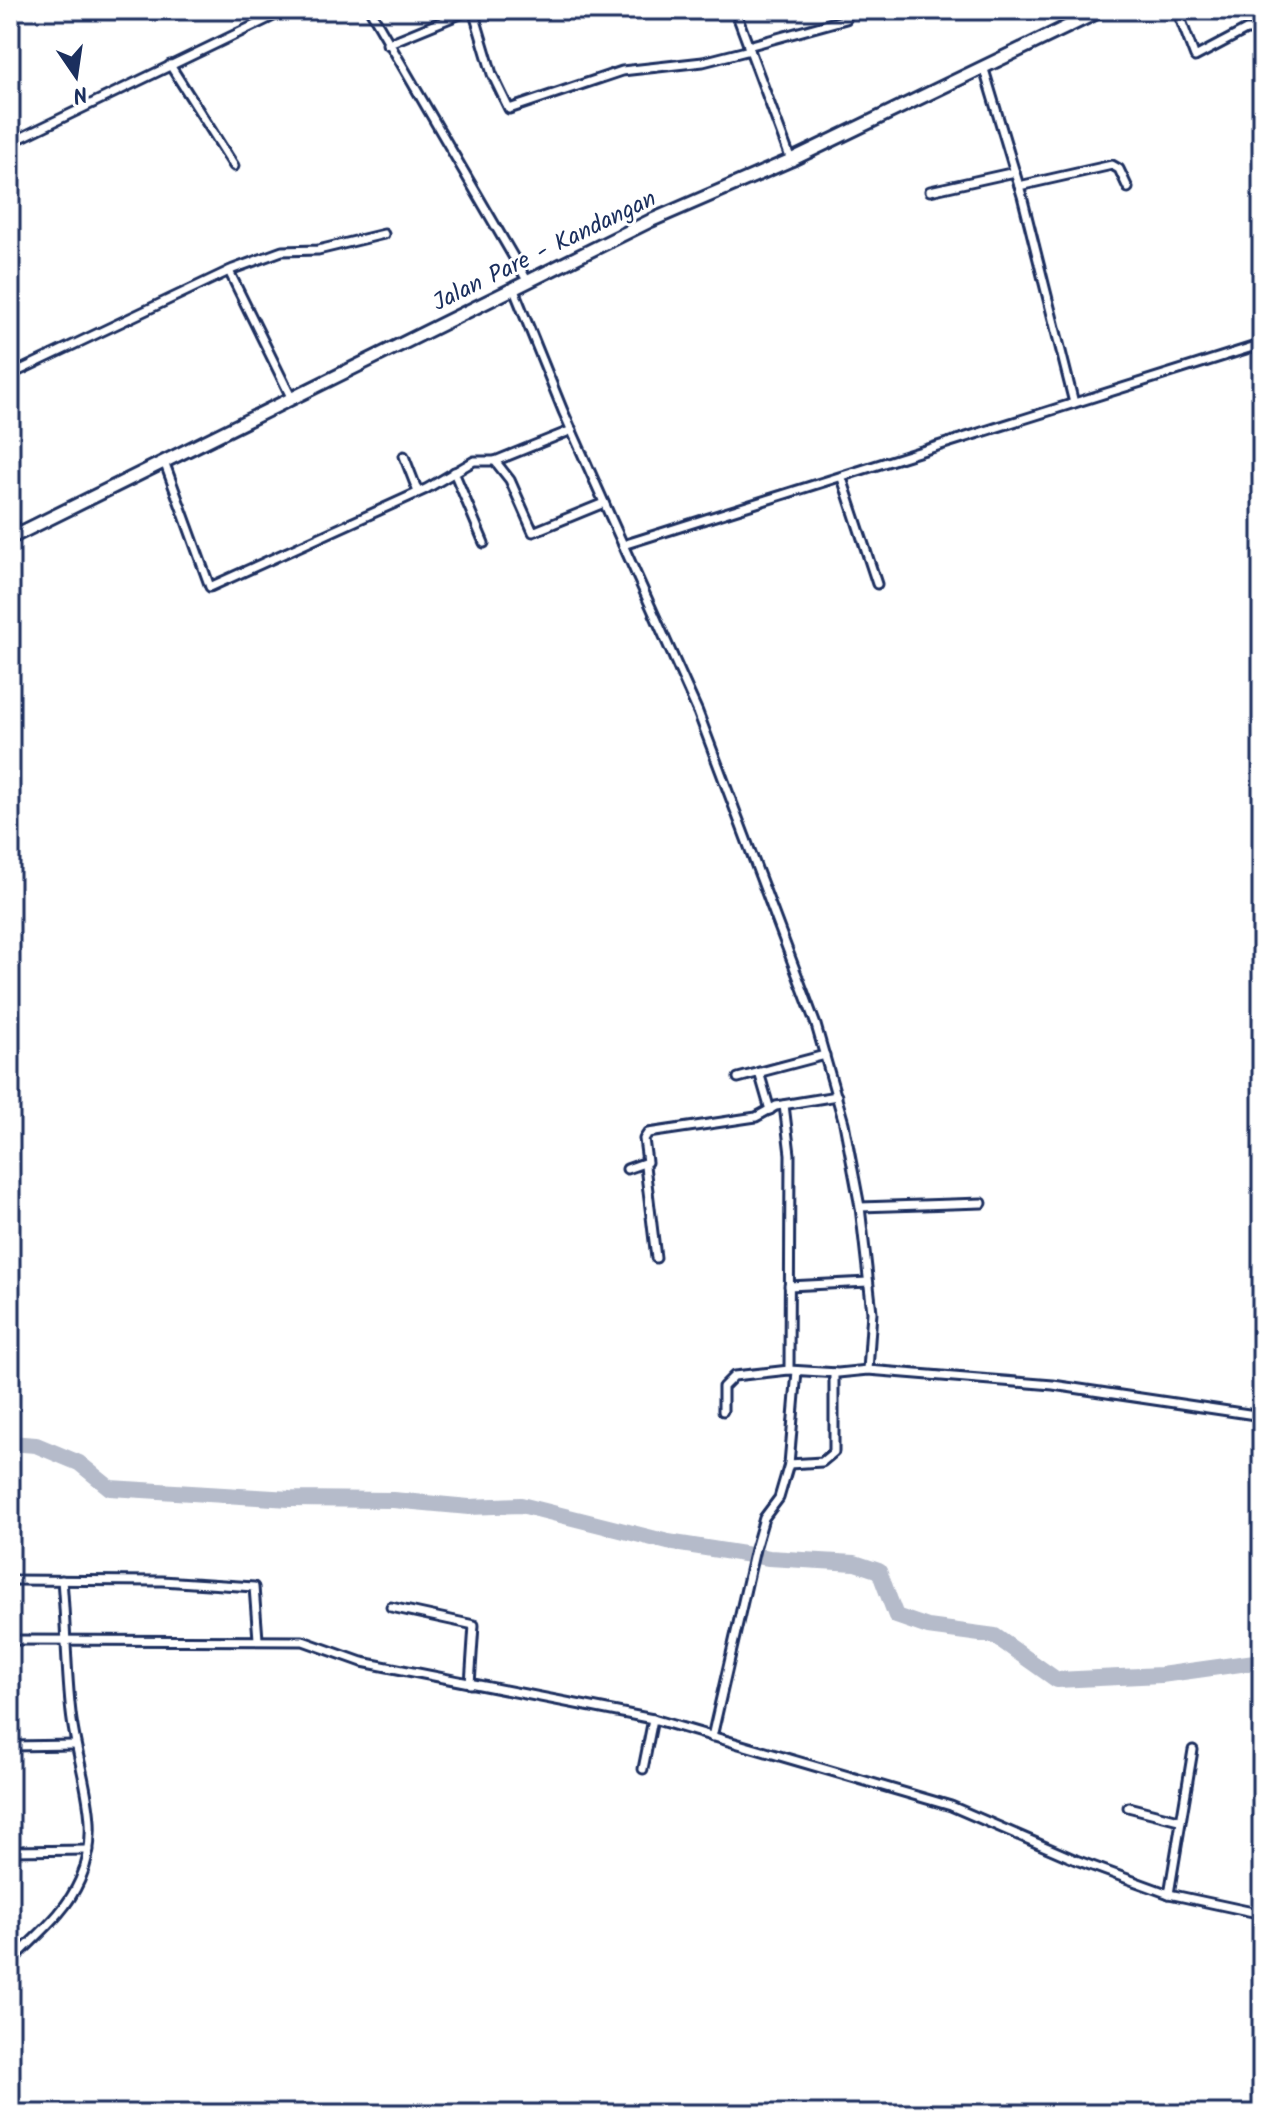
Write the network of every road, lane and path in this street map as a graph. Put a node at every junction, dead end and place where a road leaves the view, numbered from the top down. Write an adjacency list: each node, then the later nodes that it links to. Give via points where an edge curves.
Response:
1 (286, 10): 11 (street)
2 (370, 10): 9 (street)
3 (471, 10): 9 (street); 10 (street, via 509,109 622,71 703,62)
4 (735, 10): 10 (street)
5 (847, 10): 10 (street, via 842,21)
6 (1102, 10): 12 (main road, Jalan Pare - Kandangan)
7 (1177, 10): 8 (street, via 1195,57 1246,30)
8 (1262, 37)
9 (387, 44): 22 (street)
10 (749, 48): 14 (street)
11 (170, 65): 13 (street); 15 (street)
12 (983, 66): 14 (main road, Jalan Pare - Kandangan); 16 (street)
13 (10, 143)
14 (791, 160): 22 (main road, Jalan Pare - Kandangan)
15 (234, 166)
16 (1015, 172): 17 (street); 19 (street)
17 (1019, 186): 18 (street, via 1112,165); 27 (street)
18 (1128, 188)
19 (930, 191)
20 (384, 234): 21 (street, via 318,250 282,251)
21 (229, 271): 25 (street); 26 (street)
22 (528, 282): 23 (main road, Jalan Pare - Kandangan)
23 (514, 290): 26 (main road, Jalan Pare - Kandangan); 28 (street)
24 (1262, 344): 27 (street)
25 (10, 375)
26 (292, 399): 30 (main road, Jalan Pare - Kandangan)
27 (1074, 403): 33 (street)
28 (572, 430): 31 (street); 35 (street)
29 (404, 456): 34 (street)
30 (164, 461): 34 (street, via 210,587); 37 (main road, Jalan Pare - Kandangan)
31 (495, 461): 32 (street, via 474,461); 35 (street, via 510,480 533,532)
32 (454, 472): 34 (street); 38 (street)
33 (842, 478): 39 (street); 40 (street)
34 (418, 492)
35 (604, 503): 39 (street)
36 (10, 516): 37 (street)
37 (14, 535)
38 (484, 543)
39 (623, 545): 41 (street, via 698,712)
40 (877, 584)
41 (825, 1055): 42 (street); 44 (street)
42 (759, 1072): 43 (street); 46 (street)
43 (738, 1078)
44 (837, 1096): 45 (street); 50 (street)
45 (784, 1105): 46 (street); 53 (street, via 790,1154)
46 (770, 1110): 47 (street, via 756,1117 648,1133)
47 (645, 1166): 48 (street); 51 (street)
48 (627, 1169)
49 (982, 1203): 50 (street)
50 (860, 1207): 52 (street)
51 (656, 1258)
52 (868, 1282): 53 (street); 55 (street)
53 (789, 1286): 54 (street)
54 (793, 1370): 56 (street); 57 (street, via 734,1376 723,1387); 59 (street)
55 (868, 1370): 56 (street); 58 (street, via 1053,1385)
56 (834, 1373): 59 (street, via 834,1452 822,1462)
57 (723, 1411)
58 (1262, 1416)
59 (789, 1464): 68 (street, via 755,1549)
60 (10, 1580): 61 (street)
61 (62, 1580): 63 (street); 64 (street, via 254,1587)
62 (391, 1607): 66 (street, via 474,1625)
63 (68, 1639): 64 (street); 65 (street); 69 (street)
64 (258, 1639): 66 (street, via 303,1641 362,1662)
65 (10, 1640)
66 (470, 1684): 67 (street)
67 (653, 1719): 68 (street); 72 (street)
68 (712, 1737): 77 (street, via 951,1806)
69 (75, 1745): 70 (street); 75 (street, via 91,1814)
70 (10, 1746)
71 (1193, 1750): 74 (street)
72 (643, 1769)
73 (1128, 1807): 74 (street)
74 (1179, 1820): 77 (street)
75 (89, 1850): 76 (street); 80 (street, via 67,1905)
76 (10, 1851)
77 (1169, 1894): 78 (street)
78 (1262, 1914)
79 (10, 1952): 80 (street)
80 (20, 1952): 81 (street)
81 (10, 1963)

